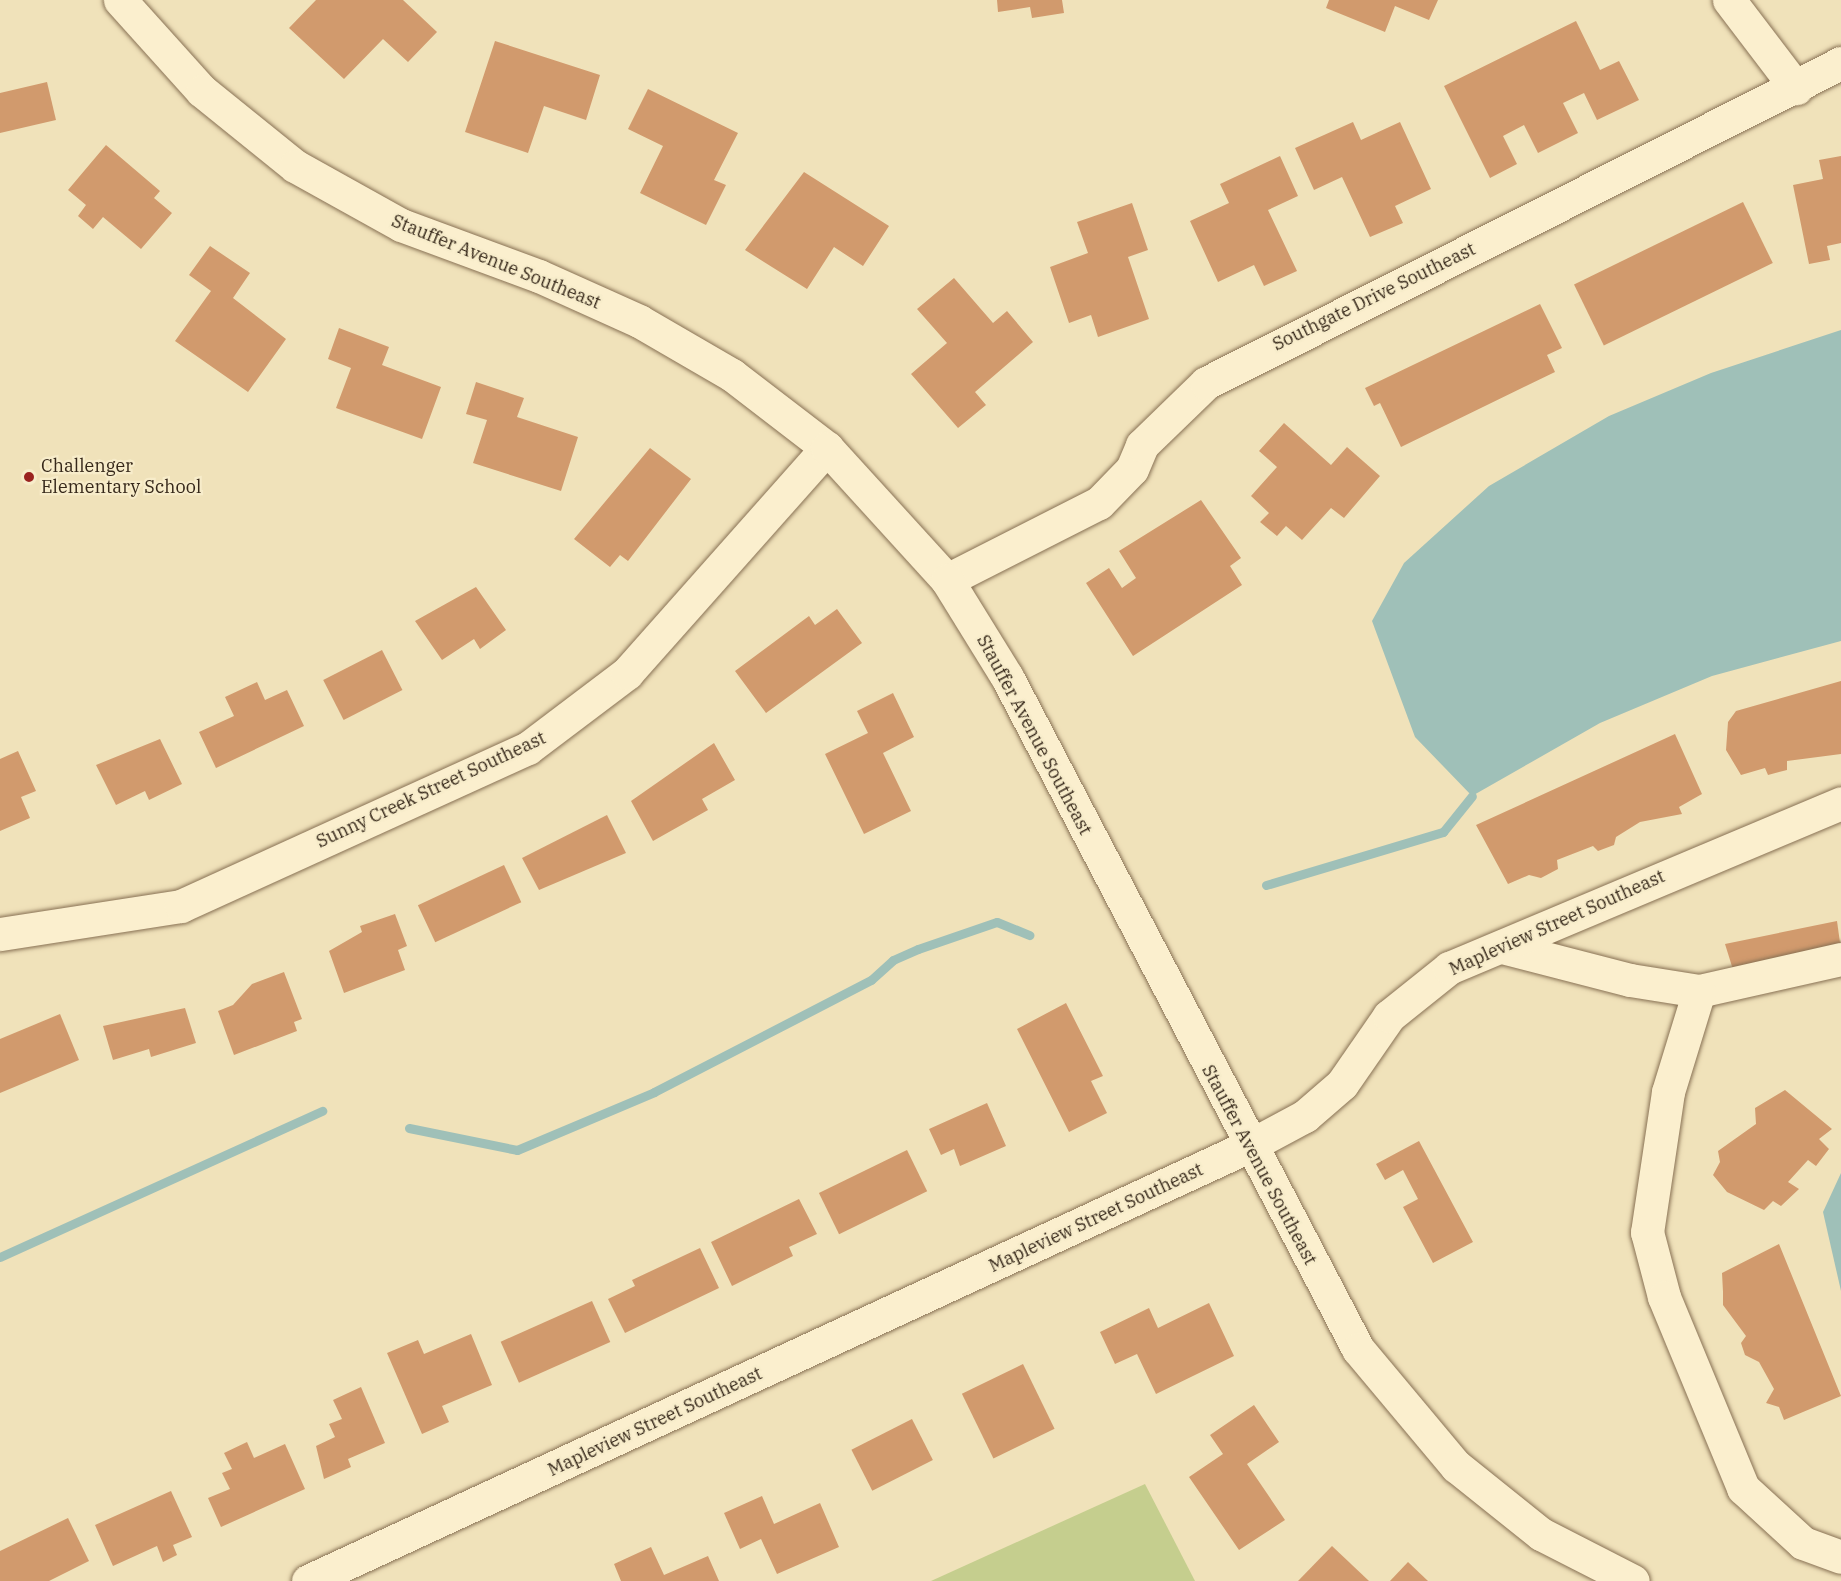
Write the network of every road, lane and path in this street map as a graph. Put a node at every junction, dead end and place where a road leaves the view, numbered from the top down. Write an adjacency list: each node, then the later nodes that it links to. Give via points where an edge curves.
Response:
1 (1730, 0): 4 (street)
2 (132, 5): 5 (street, Stauffer Avenue Southeast, via 242,125 359,206 639,321 732,375)
3 (1841, 63): 4 (street, Southgate Drive Southeast)
4 (1796, 88): 6 (street, Southgate Drive Southeast, via 1206,383 1158,428 1132,469 1099,502)
5 (827, 448): 6 (street, Stauffer Avenue Southeast); 8 (street, Sunny Creek Street Southeast, via 627,673 528,748 181,906)
6 (947, 580): 12 (street, Stauffer Avenue Southeast, via 1007,677)
7 (1841, 803): 9 (street, Mapleview Street Southeast, via 1686,864)
8 (0, 934)
9 (1506, 948): 11 (street, via 1630,980); 12 (street, Mapleview Street Southeast, via 1449,968 1389,1016 1342,1084 1305,1116)
10 (1841, 959): 11 (street)
11 (1699, 991): 13 (street, via 1668,1092 1647,1232 1664,1298 1743,1488 1803,1543)
12 (1249, 1146): 14 (street, Mapleview Street Southeast); 15 (street, Stauffer Avenue Southeast, via 1358,1349 1456,1466 1541,1534)
13 (1841, 1557)
14 (308, 1581)
15 (1633, 1581)

